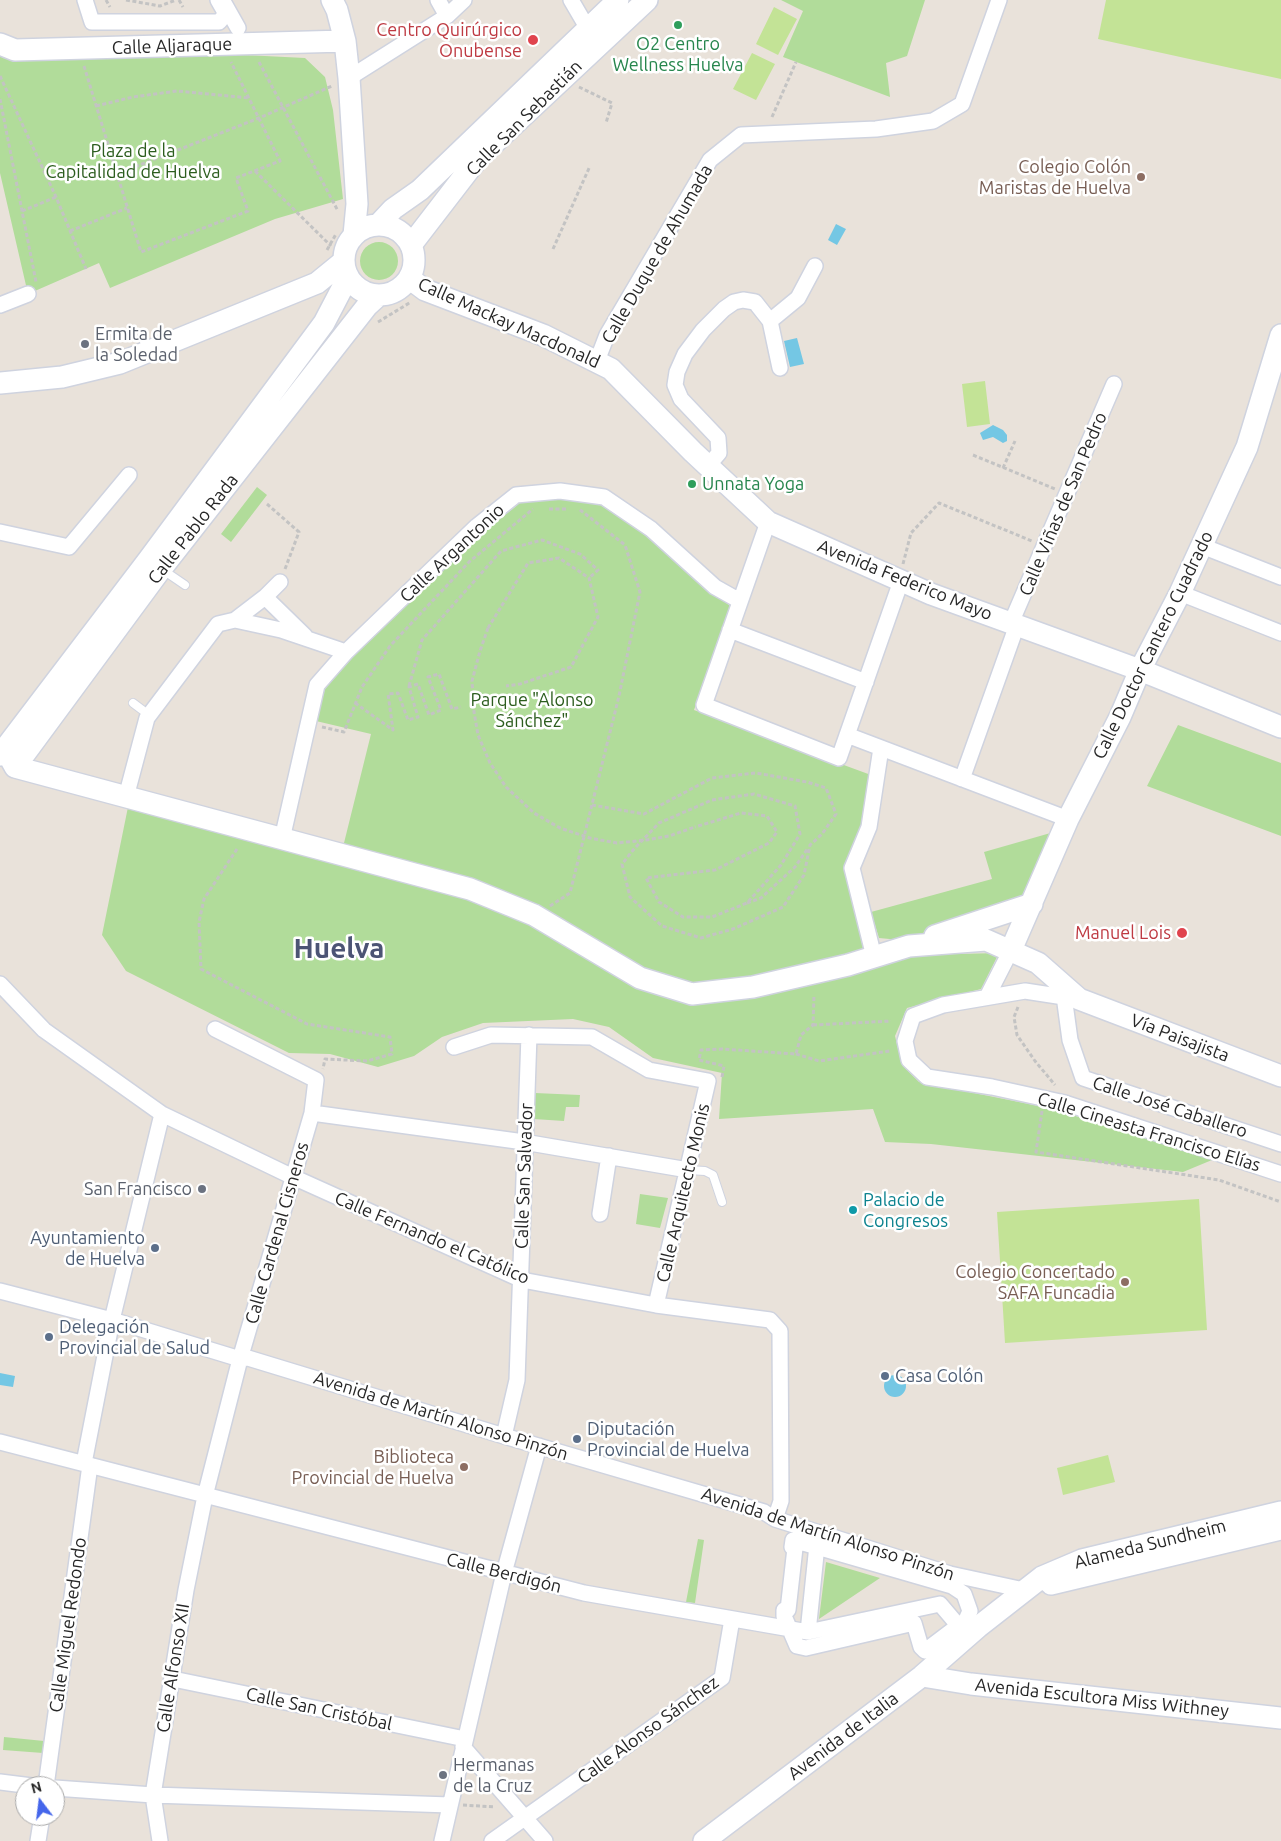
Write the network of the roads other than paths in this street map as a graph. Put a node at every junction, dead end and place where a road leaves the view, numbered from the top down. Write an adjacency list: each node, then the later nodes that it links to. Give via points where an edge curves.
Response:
1 (85, 0): 2 (street, via 92,22 219,22 226,14)
2 (220, 0): 12 (street)
3 (332, 0): 13 (street)
4 (438, 0): 10 (street)
5 (464, 0): 10 (street)
6 (571, 0): 11 (street)
7 (618, 0): 11 (street, Calle San Sebastián)
8 (647, 0): 20 (street, Calle San Sebastián, via 478,158)
9 (999, 0): 29 (street, Calle Duque de Ahumada, via 962,104 933,121 876,128 741,135 710,160 607,335)
10 (447, 16): 15 (street)
11 (588, 29): 16 (street, Calle San Sebastián, via 420,190)
12 (244, 36): 13 (street, Calle Aljaraque); 14 (street, Calle Aljaraque, via 223,44 79,49 15,50)
13 (345, 41): 15 (street)
14 (0, 44)
15 (349, 78): 17 (street)
16 (393, 209): 17 (street); 18 (street, Calle San Sebastián)
17 (349, 210): 19 (street)
18 (378, 225): 19 (street); 20 (street, via 398,230)
19 (354, 235): 22 (street, via 348,243)
20 (411, 245): 23 (street)
21 (815, 266): 27 (street, via 798,298)
22 (346, 269): 25 (street, via 361,290); 31 (street, via 145,344 120,363 62,377); 38 (street, Calle Pablo Rada, via 324,323)
23 (417, 284): 25 (street); 29 (street, Calle Mackay Macdonald, via 543,335)
24 (33, 292): 26 (street)
25 (379, 295): 38 (street, Calle Pablo Rada)
26 (0, 305)
27 (770, 321): 30 (street); 33 (street, via 755,302 734,302 703,330 685,354 676,372 675,384 681,399 718,438 719,452)
28 (1281, 335): 37 (street, Calle Doctor Cantero Cuadrado, via 1247,448)
29 (596, 361): 33 (street, Calle Mackay Macdonald, via 611,369)
30 (780, 368)
31 (0, 383)
32 (1114, 384): 47 (street, Calle Viñas de San Pedro)
33 (700, 459): 35 (street, Avenida Federico Mayo)
34 (129, 475): 36 (street, via 69,547)
35 (768, 522): 39 (street, Avenida Federico Mayo); 45 (street)
36 (0, 532)
37 (1202, 546): 40 (street); 43 (street, Calle Doctor Cantero Cuadrado)
38 (155, 564): 42 (lane); 59 (street, Calle Pablo Rada)
39 (901, 575): 47 (street, Avenida Federico Mayo, via 931,594); 53 (street)
40 (1281, 577)
41 (280, 582): 44 (street)
42 (185, 585)
43 (1180, 593): 49 (street); 52 (street, Calle Doctor Cantero Cuadrado)
44 (265, 598): 46 (street); 50 (street)
45 (740, 601): 48 (street); 51 (street, Calle Argantonio, via 715,587 651,529 604,497 560,491 516,495 478,526)
46 (235, 620): 50 (street); 55 (street, via 218,624)
47 (1014, 624): 52 (street, Avenida Federico Mayo); 60 (street, Calle Viñas de San Pedro)
48 (730, 630): 53 (street); 57 (street, via 704,706 839,758)
49 (1281, 633)
50 (308, 639): 51 (street)
51 (346, 652): 63 (street, Calle Argantonio, via 317,685)
52 (1140, 670): 56 (street, Avenida Federico Mayo); 62 (street, Calle Doctor Cantero Cuadrado)
53 (866, 682): 57 (street)
54 (133, 703): 55 (lane)
55 (149, 715): 61 (street)
56 (1281, 727)
57 (847, 735): 58 (street)
58 (881, 748): 60 (street); 67 (street, via 869,828 852,868)
59 (5, 760): 61 (street)
60 (962, 779): 62 (street)
61 (126, 797): 63 (street)
62 (1068, 819): 64 (street, Calle Doctor Cantero Cuadrado)
63 (282, 839): 67 (street, via 470,889 534,915 640,978 692,994 753,987)
64 (1032, 904): 65 (street); 66 (street, Calle Doctor Cantero Cuadrado)
65 (909, 946): 66 (street, Vía Paisajista, via 986,940); 67 (street)
66 (1011, 950): 69 (street); 70 (street, Vía Paisajista, via 1038,964)
67 (874, 957)
68 (0, 984): 76 (street, Calle Fernando el Católico, via 44,1030)
69 (987, 997): 70 (street, Calle Cineasta Francisco Elías, via 1025,991); 81 (street, Calle Cineasta Francisco Elías, via 943,1005 913,1016 905,1041 909,1060 927,1076 1065,1103)
70 (1071, 998): 74 (street, Vía Paisajista); 78 (street, Calle José Caballero, via 1070,1040 1084,1078)
71 (215, 1029): 75 (street, Calle Cardenal Cisneros, via 316,1080)
72 (529, 1035): 73 (street, via 491,1035); 77 (street, Calle San Salvador); 80 (street, Calle Arquitecto Monis, via 592,1037 649,1070 708,1081)
73 (454, 1047)
74 (1281, 1076)
75 (312, 1113): 77 (street); 82 (street, Calle Cardenal Cisneros)
76 (162, 1114): 82 (street, Calle Fernando el Católico); 88 (street, Calle Miguel Redondo)
77 (524, 1142): 79 (street); 85 (street, Calle San Salvador)
78 (1281, 1144)
79 (609, 1156): 80 (street); 84 (street)
80 (688, 1170): 83 (lane, via 713,1175); 87 (street, Calle Arquitecto Monis)
81 (1281, 1174)
82 (293, 1177): 85 (street, Calle Fernando el Católico); 89 (street, Calle Cardenal Cisneros)
83 (722, 1202)
84 (600, 1214)
85 (522, 1280): 87 (street, Calle Fernando el Católico); 90 (street, Calle San Salvador, via 517,1380)
86 (0, 1291): 88 (street, Avenida de Martín Alonso Pinzón)
87 (656, 1305): 96 (street, Calle Fernando el Católico, via 770,1320 780,1331 781,1500)
88 (112, 1320): 89 (street, Avenida de Martín Alonso Pinzón); 93 (street, Calle Miguel Redondo)
89 (240, 1359): 90 (street, Avenida de Martín Alonso Pinzón, via 248,1358); 94 (street, Calle Cardenal Cisneros)
90 (504, 1436): 92 (street, Avenida de Martín Alonso Pinzón)
91 (0, 1442): 93 (street, Calle Berdigón)
92 (539, 1446): 96 (street, Avenida de Martín Alonso Pinzón, via 764,1512); 99 (street)
93 (87, 1464): 94 (street, Calle Berdigón); 111 (street, Calle Miguel Redondo)
94 (205, 1496): 99 (street, Calle Berdigón); 108 (street, Calle Alfonso XII, via 186,1590)
95 (1281, 1512): 101 (street, Alameda Sundheim, via 1082,1560 1057,1568)
96 (775, 1518): 100 (street, Avenida de Martín Alonso Pinzón)
97 (1281, 1529): 101 (street, Alameda Sundheim)
98 (817, 1546): 105 (street, via 793,1540 792,1547 795,1548 788,1610 784,1610); 105 (street, via 952,1586 964,1594 970,1611 966,1620 925,1652 914,1623 806,1648 797,1646); 106 (street)
99 (504, 1573): 102 (street, Calle Berdigón, via 584,1593); 110 (street)
100 (957, 1576): 101 (street, Avenida de Martín Alonso Pinzón); 104 (street, via 972,1598)
101 (1024, 1590): 104 (street, Alameda Sundheim)
102 (732, 1619): 105 (street, Calle Berdigón); 117 (street, Calle Alonso Sánchez, via 722,1678)
103 (957, 1624): 106 (street, via 940,1604)
104 (978, 1627): 107 (street, Avenida de Italia)
105 (790, 1629): 106 (street, Calle Berdigón)
106 (808, 1632)
107 (922, 1676): 109 (street, Avenida Escultora Miss Withney); 124 (street, Avenida de Italia)
108 (173, 1679): 110 (street, Calle San Cristóbal); 115 (street, Calle Alfonso XII)
109 (1281, 1718)
110 (464, 1743): 116 (street); 117 (street)
111 (47, 1776)
112 (0, 1782): 113 (street)
113 (15, 1784)
114 (65, 1789): 115 (street)
115 (153, 1794): 116 (street); 120 (street, Calle Alfonso XII)
116 (450, 1805): 121 (street)
117 (526, 1817): 122 (street, Calle Alonso Sánchez); 123 (street)
118 (40, 1826): 119 (street)
119 (38, 1841)
120 (160, 1841)
121 (442, 1841)
122 (492, 1841)
123 (545, 1841)
124 (704, 1841)

